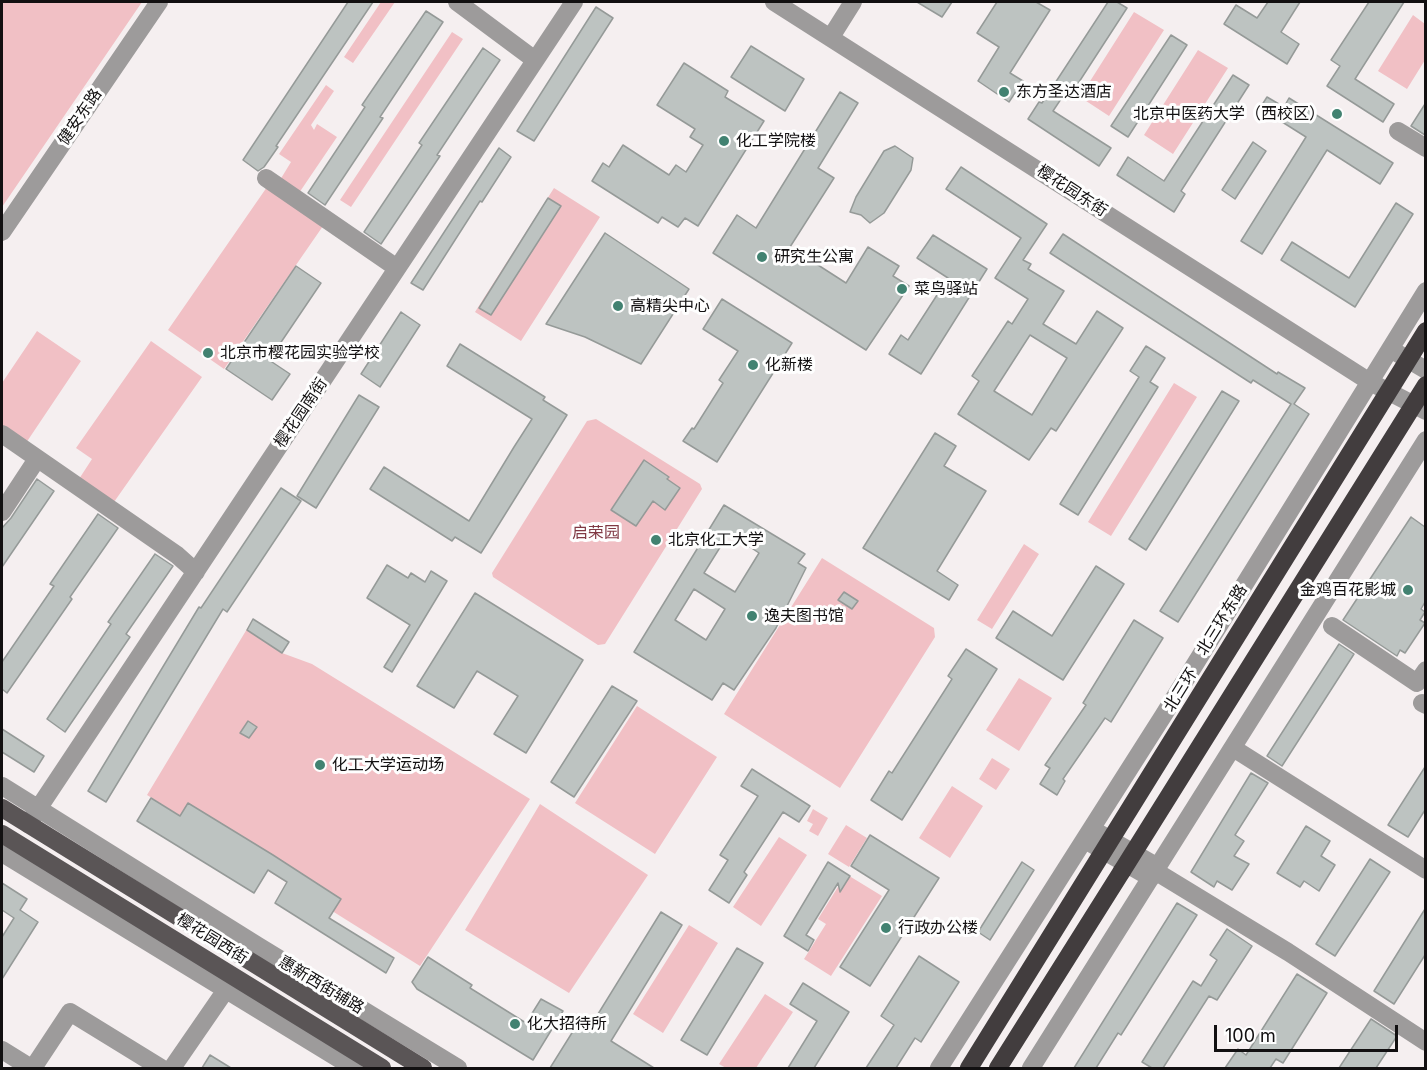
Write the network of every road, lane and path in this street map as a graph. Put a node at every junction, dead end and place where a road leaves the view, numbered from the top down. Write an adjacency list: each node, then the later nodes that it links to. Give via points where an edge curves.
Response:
1 (159, 2): 11 (street, 健安东路)
2 (457, 2): 7 (street)
3 (574, 2): 7 (street, 樱花园南街)
4 (774, 2): 6 (street, 樱花园东街)
5 (853, 2): 6 (street)
6 (831, 37): 17 (street, 樱花园东街)
7 (535, 60): 12 (street, 樱花园南街)
8 (1398, 131): 9 (street)
9 (1425, 148)
10 (266, 178): 12 (street)
11 (2, 232)
12 (397, 268): 25 (street, 樱花园南街)
13 (1425, 291): 15 (street, 北三环东路)
14 (1425, 331): 49 (highway, 北三环, bridge)
15 (1390, 349): 16 (street); 17 (street, 北三环东路)
16 (1425, 370)
17 (1370, 382): 19 (street); 20 (street); 34 (street, 北三环东路)
18 (1425, 385): 50 (highway, bridge)
19 (1425, 411)
20 (1425, 425)
21 (2, 434): 23 (street)
22 (1425, 440): 28 (street)
23 (37, 459): 24 (street); 25 (street)
24 (2, 512)
25 (196, 572): 31 (street, 樱花园南街)
26 (1332, 626): 27 (street, via 1417,683)
27 (1425, 670)
28 (1233, 748): 36 (street); 37 (street)
29 (2, 786): 31 (street, 惠新西街辅路)
30 (2, 808): 32 (main road, 樱花园西街)
31 (38, 808): 32 (street, 樱花园南街); 47 (street, 惠新西街辅路)
32 (28, 824): 46 (main road, 樱花园西街)
33 (2, 834): 38 (main road, 樱花园西街)
34 (1086, 834): 37 (street); 48 (street, 北三环东路)
35 (2, 852): 38 (street)
36 (1425, 870)
37 (1155, 872): 39 (street, via 1288,952); 51 (street)
38 (229, 984): 43 (street); 44 (street); 45 (main road, 樱花园西街)
39 (1425, 1042)
40 (2, 1050): 41 (street)
41 (32, 1068): 42 (street, via 70,1012)
42 (161, 1068)
43 (172, 1068)
44 (354, 1068)
45 (382, 1068)
46 (423, 1068)
47 (458, 1068)
48 (939, 1068)
49 (969, 1068)
50 (998, 1068)
51 (1031, 1068)

